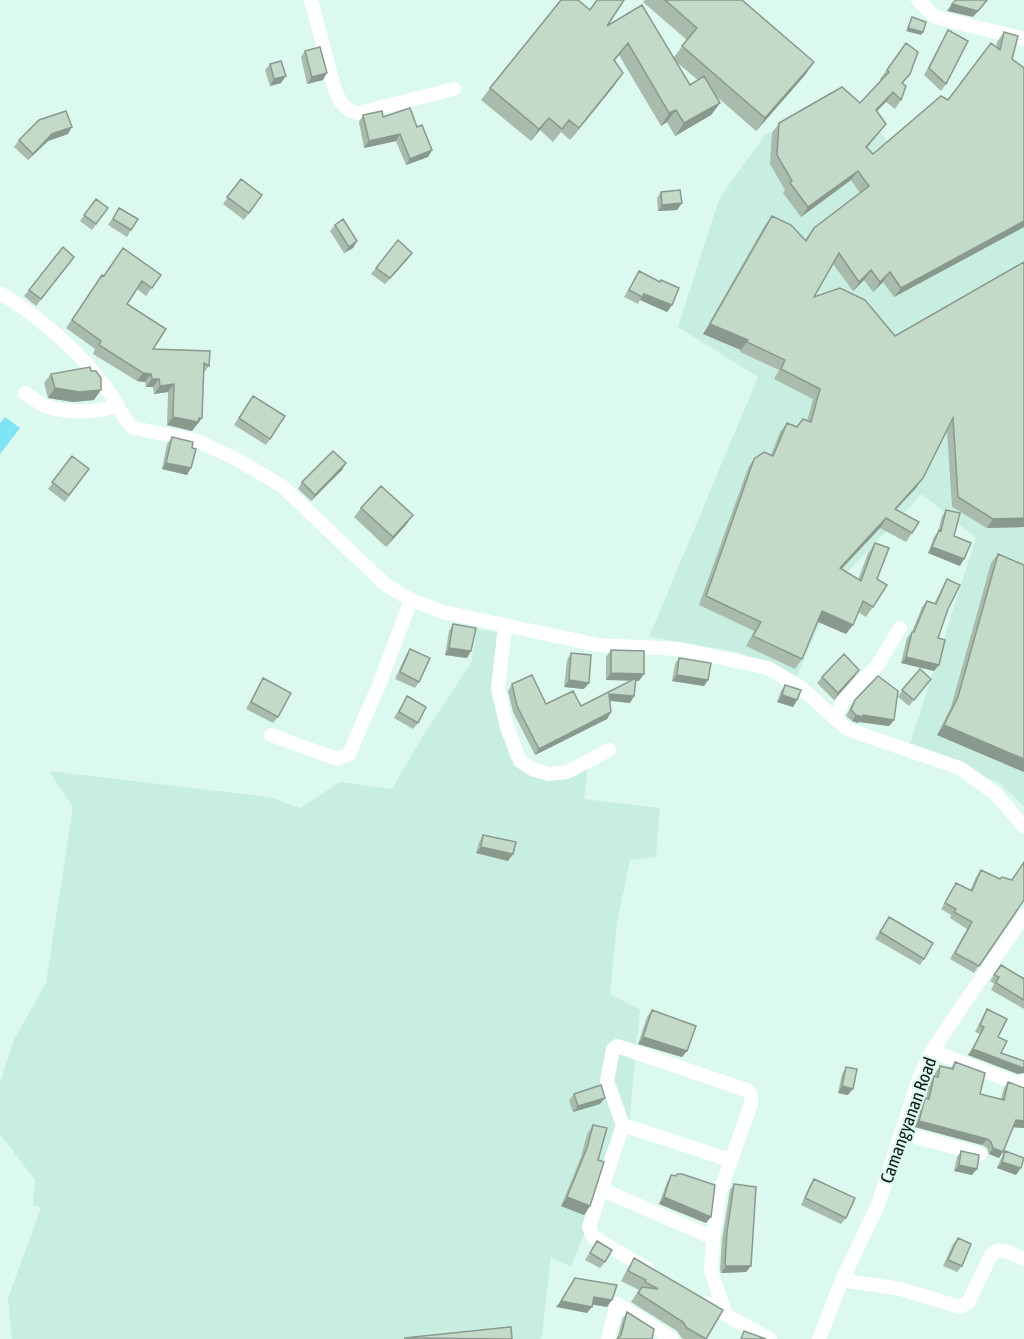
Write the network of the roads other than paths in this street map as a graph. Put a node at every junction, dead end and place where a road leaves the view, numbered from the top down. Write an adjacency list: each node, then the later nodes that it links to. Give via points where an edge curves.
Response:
1 (311, 0): 4 (street, via 334,87 349,111)
2 (918, 0): 3 (street, via 935,17)
3 (1024, 39)
4 (454, 89)
5 (0, 293): 7 (street, via 55,335 94,373)
6 (25, 393): 7 (street, via 58,409 105,410)
7 (117, 405): 8 (street, via 134,428 198,441 282,486 386,585)
8 (411, 600): 9 (street, via 443,612); 12 (street, via 349,754 337,759)
9 (505, 626): 11 (street, via 598,645 680,649 768,668 800,687); 13 (street, via 498,688 520,761 549,774 567,772)
10 (900, 628): 11 (street, via 877,666 843,701)
11 (835, 719): 14 (street, via 847,729 960,768 996,794)
12 (271, 735)
13 (609, 750)
14 (1024, 827)
15 (1024, 915): 16 (street, Camangyanan Road)
16 (932, 1051): 17 (street, via 1023,1086); 19 (street, Camangyanan Road)
17 (1024, 1081)
18 (623, 1125): 21 (street); 21 (street, via 607,1081 617,1046 749,1091 751,1104); 22 (street)
19 (901, 1133): 20 (street); 26 (street, Camangyanan Road, via 878,1205)
20 (980, 1154)
21 (730, 1160): 23 (street, via 719,1194)
22 (603, 1190): 23 (street); 25 (street, via 589,1227 593,1237)
23 (713, 1238): 28 (street, via 711,1270)
24 (1024, 1259): 26 (street, via 996,1250 968,1303 960,1307 900,1288)
25 (665, 1279)
26 (842, 1280): 32 (street, Camangyanan Road)
27 (696, 1297): 28 (street)
28 (726, 1315): 31 (street)
29 (608, 1339): 30 (street, via 617,1304)
30 (672, 1339)
31 (770, 1339)
32 (819, 1339)

